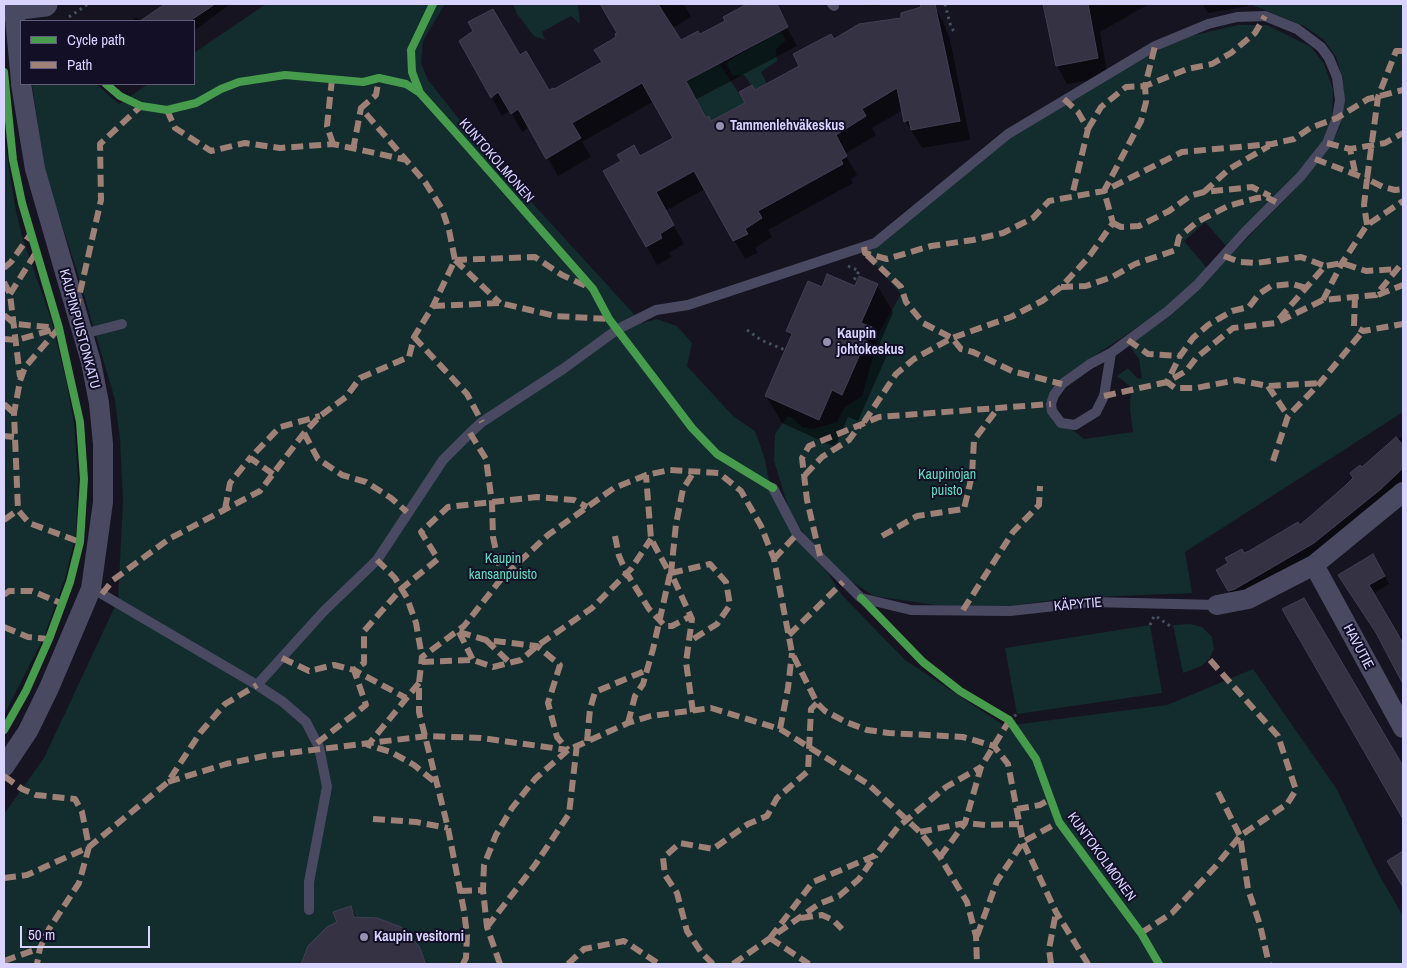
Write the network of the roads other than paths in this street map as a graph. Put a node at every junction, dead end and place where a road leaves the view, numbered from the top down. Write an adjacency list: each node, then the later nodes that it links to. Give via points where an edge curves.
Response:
1 (9, 9): 2 (street); 3 (street, KAUPINPUISTONKATU)
2 (61, 13)
3 (20, 77)
4 (21, 85): 6 (street, KAUPINPUISTONKATU, via 35,169)
5 (122, 324): 6 (lane)
6 (83, 334): 11 (street, KAUPINPUISTONKATU, via 99,404 103,444 103,502)
7 (1111, 353): 7 (lane, via 1062,384 1054,395 1052,411 1061,423 1075,425 1096,412 1104,396); 13 (lane, via 1197,285 1301,176 1327,143 1340,100 1337,77 1321,47 1297,28 1265,16 1237,17 1208,24 1156,46 1008,134 875,243 688,305 656,310 618,329 470,433 444,460 377,560 324,611)
8 (773, 488): 12 (lane, KÄPYTIE, via 797,534 861,598 910,610 1010,611 1091,602)
9 (1403, 492): 10 (street, KÄPYTIE)
10 (1314, 565): 12 (street, KÄPYTIE, via 1248,599); 14 (street, HAVUTIE)
11 (91, 589): 13 (lane); 15 (street, KAUPINPUISTONKATU, via 28,732)
12 (1217, 605)
13 (257, 685): 16 (lane, via 306,722 319,747 327,787 308,882)
14 (1403, 728)
15 (4, 766)
16 (309, 910)

